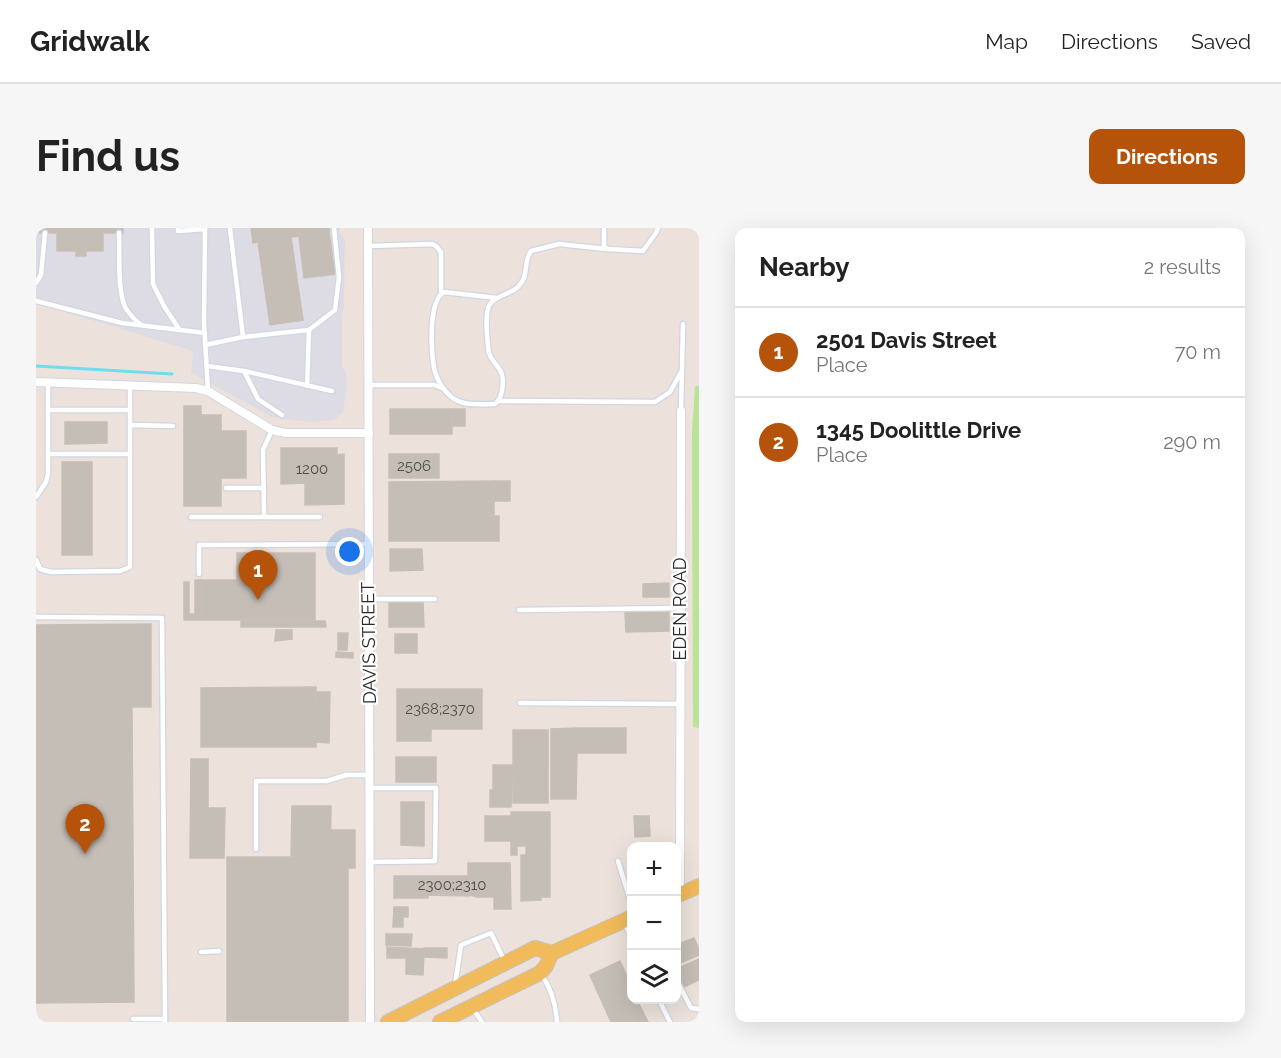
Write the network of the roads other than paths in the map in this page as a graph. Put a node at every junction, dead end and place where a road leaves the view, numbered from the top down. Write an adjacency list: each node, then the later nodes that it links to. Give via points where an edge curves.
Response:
1 (152, 228): 19 (lane, via 153,284)
2 (178, 228): 3 (lane)
3 (205, 228): 21 (lane)
4 (231, 228): 22 (lane)
5 (334, 228): 20 (lane, via 339,277 335,310)
6 (368, 228): 11 (street, DAVIS STREET)
7 (604, 228): 12 (lane)
8 (658, 228): 12 (lane, via 643,251)
9 (45, 233): 13 (lane, via 41,275)
10 (120, 233): 18 (lane, via 124,304)
11 (368, 246): 14 (lane, via 436,246 441,252); 30 (street, DAVIS STREET)
12 (607, 249): 15 (lane, via 559,244 531,251 518,288)
13 (36, 283)
14 (441, 293): 15 (lane); 32 (lane, via 433,315 433,349 434,369)
15 (497, 298): 35 (lane, via 488,309 488,353 501,373)
16 (36, 301): 18 (lane)
17 (683, 324): 26 (lane, EDEN ROAD)
18 (141, 326): 19 (lane)
19 (179, 330): 21 (lane)
20 (309, 330): 22 (lane); 31 (lane)
21 (204, 333): 23 (lane)
22 (243, 337): 23 (lane)
23 (205, 345): 24 (lane)
24 (207, 366): 25 (lane); 33 (lane)
25 (244, 371): 31 (lane); 39 (lane, via 258,399)
26 (681, 372): 35 (lane, via 670,392 655,402); 38 (lane, EDEN ROAD)
27 (36, 382): 28 (street)
28 (48, 382): 29 (street); 36 (lane)
29 (130, 384): 33 (street); 37 (lane)
30 (369, 385): 32 (lane, via 434,384); 43 (street, DAVIS STREET)
31 (308, 386): 34 (lane)
32 (444, 390): 35 (lane, via 460,403)
33 (208, 391): 42 (street)
34 (332, 392)
35 (499, 401)
36 (48, 410): 37 (lane); 44 (lane)
37 (130, 410): 40 (lane)
38 (681, 411): 57 (street, EDEN ROAD)
39 (282, 416)
40 (130, 425): 41 (lane); 45 (lane)
41 (173, 426)
42 (272, 430): 43 (street); 47 (lane, via 263,450)
43 (369, 433): 52 (street, DAVIS STREET)
44 (48, 452): 45 (lane); 48 (lane, via 46,482)
45 (130, 454): 53 (lane, via 130,567 120,572 51,572 40,569)
46 (226, 488): 47 (lane)
47 (264, 488): 50 (lane)
48 (36, 497)
49 (191, 517): 50 (lane)
50 (264, 517): 51 (lane)
51 (320, 517)
52 (368, 544): 54 (lane, via 199,545); 55 (street, DAVIS STREET)
53 (36, 561)
54 (199, 574)
55 (368, 599): 56 (lane); 62 (street, DAVIS STREET)
56 (435, 600)
57 (680, 608): 58 (lane); 61 (street, EDEN ROAD)
58 (519, 610)
59 (36, 617): 83 (lane, via 162,618)
60 (520, 703): 61 (lane)
61 (680, 704): 64 (street, EDEN ROAD)
62 (370, 775): 63 (street, DAVIS STREET); 65 (lane, via 346,775 327,781 256,782)
63 (370, 788): 67 (street, DAVIS STREET); 67 (lane, via 436,788 435,861)
64 (679, 842)
65 (256, 849)
66 (618, 861): 70 (lane)
67 (370, 862): 84 (street, DAVIS STREET)
68 (699, 886): 69 (main road)
69 (681, 894)
70 (629, 896)
71 (627, 919): 74 (main road)
72 (219, 951): 73 (lane)
73 (201, 952)
74 (552, 953): 75 (main road, via 536,948); 76 (main road)
75 (505, 963): 77 (main road); 77 (lane, via 491,933 461,945)
76 (540, 973): 80 (main road); 88 (lane, via 547,981)
77 (455, 987): 85 (main road)
78 (681, 989): 81 (lane, via 691,1008)
79 (662, 1004): 89 (lane)
80 (472, 1006): 86 (main road); 87 (lane)
81 (699, 1009)
82 (133, 1019): 83 (lane)
83 (165, 1021)
84 (370, 1022)
85 (388, 1022)
86 (440, 1022)
87 (482, 1022)
88 (557, 1022)
89 (670, 1022)

